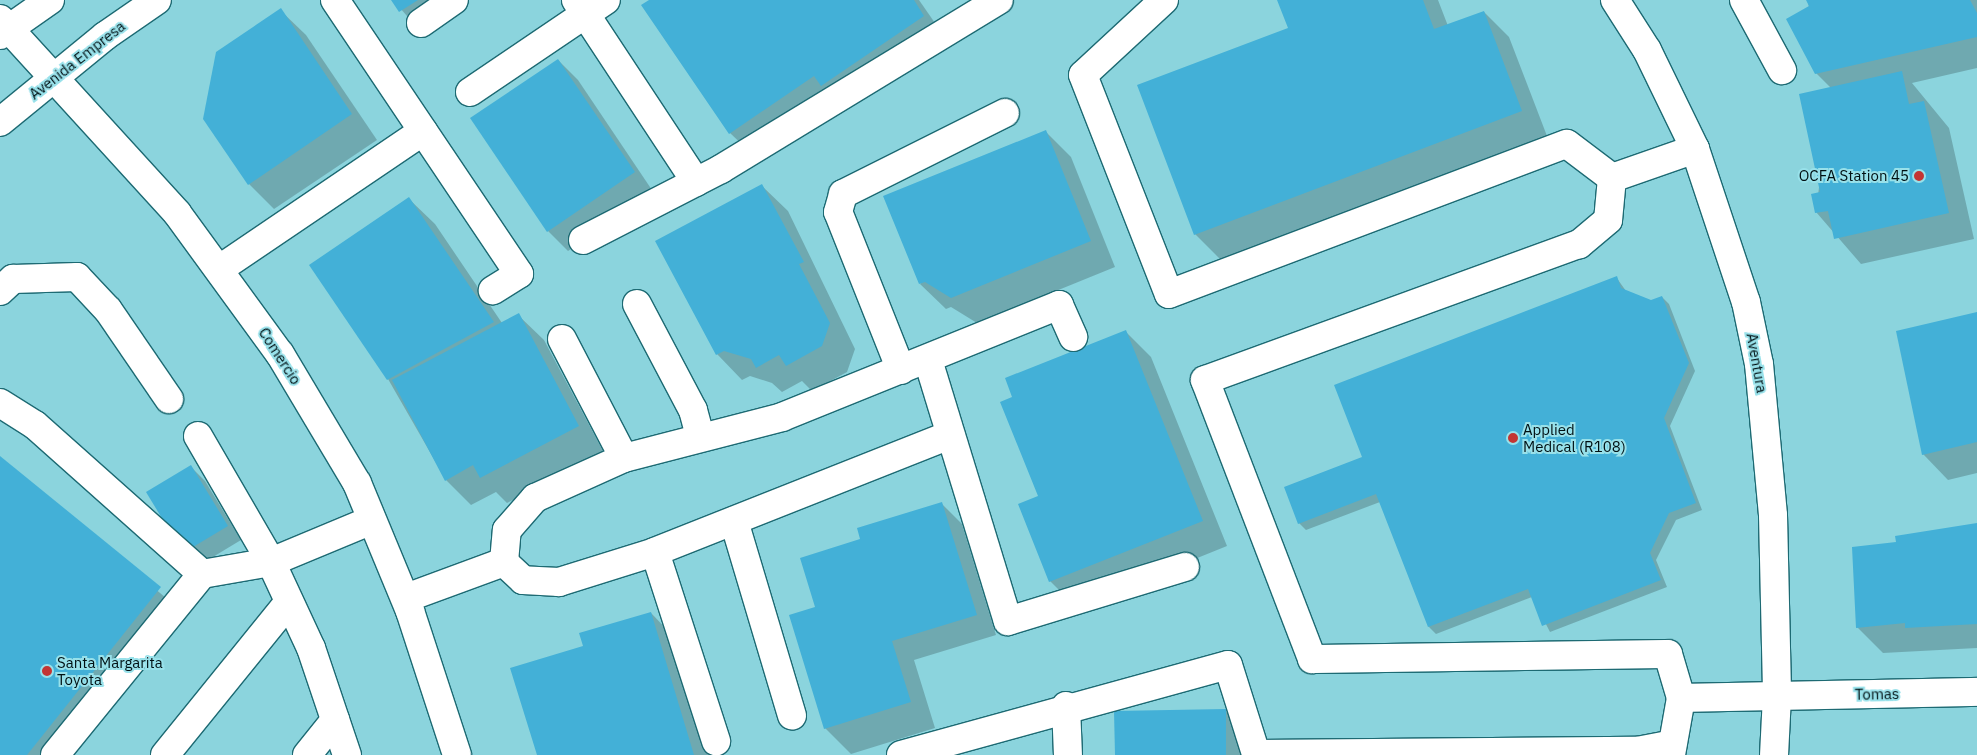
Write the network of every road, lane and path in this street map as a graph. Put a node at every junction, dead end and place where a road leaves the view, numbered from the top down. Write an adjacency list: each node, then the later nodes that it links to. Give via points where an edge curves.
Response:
1 (50, 0): 11 (street)
2 (157, 0): 13 (street, Avenida Empresa)
3 (334, 0): 17 (street)
4 (454, 0): 10 (street)
5 (1164, 0): 19 (street, via 1083,75 1169,294 1567,144)
6 (1614, 0): 18 (street, Aventura, via 1647,50)
7 (1744, 0): 12 (street)
8 (589, 5): 14 (street); 20 (street)
9 (985, 5): 20 (street)
10 (421, 23)
11 (3, 27): 13 (street, Comercio)
12 (1782, 70)
13 (55, 76): 16 (street, Avenida Empresa); 22 (street, Comercio)
14 (470, 92)
15 (1005, 113): 29 (street, via 843,194 838,212)
16 (0, 122)
17 (423, 131): 22 (street); 23 (street, via 519,274)
18 (1695, 149): 19 (street); 46 (street, Aventura, via 1729,241 1759,364 1773,515)
19 (1612, 178): 47 (street, via 1608,220 1579,244 1206,380 1312,659 1668,654)
20 (696, 182): 21 (street)
21 (583, 240)
22 (222, 268): 36 (street, Comercio, via 280,354 357,483)
23 (493, 290)
24 (0, 291): 30 (street, via 13,279 77,277 108,310)
25 (637, 304): 34 (street, via 693,410)
26 (1073, 337): 28 (street, via 1059,305)
27 (562, 339): 35 (street)
28 (928, 360): 29 (street); 32 (street)
29 (902, 370): 34 (street, via 782,417)
30 (169, 399)
31 (0, 403): 42 (street, via 35,425)
32 (950, 435): 37 (street); 41 (street, via 1008,622)
33 (198, 436): 39 (street)
34 (700, 436): 35 (street)
35 (624, 458): 40 (street, via 535,498 507,530)
36 (372, 520): 39 (street); 43 (street, Comercio)
37 (734, 521): 38 (street); 49 (street)
38 (655, 552): 40 (street, via 559,582 523,580); 51 (street)
39 (270, 562): 42 (street); 44 (street)
40 (504, 562): 43 (street)
41 (1185, 567)
42 (202, 574): 54 (street)
43 (406, 598): 58 (street, Comercio)
44 (289, 602): 50 (street, via 311,648); 55 (street)
45 (1977, 692): 46 (street, Tomas)
46 (1778, 696): 47 (street, Tomas); 61 (street, Aventura)
47 (1681, 698): 52 (street)
48 (1066, 706): 53 (street, via 1228,665 1256,754); 59 (street); 60 (street)
49 (792, 716)
50 (335, 720): 56 (street); 57 (street)
51 (716, 741)
52 (1671, 750): 53 (street)
53 (1350, 754)
54 (55, 755)
55 (165, 755)
56 (307, 755)
57 (346, 755)
58 (458, 755)
59 (901, 755)
60 (1068, 755)
61 (1774, 755)

